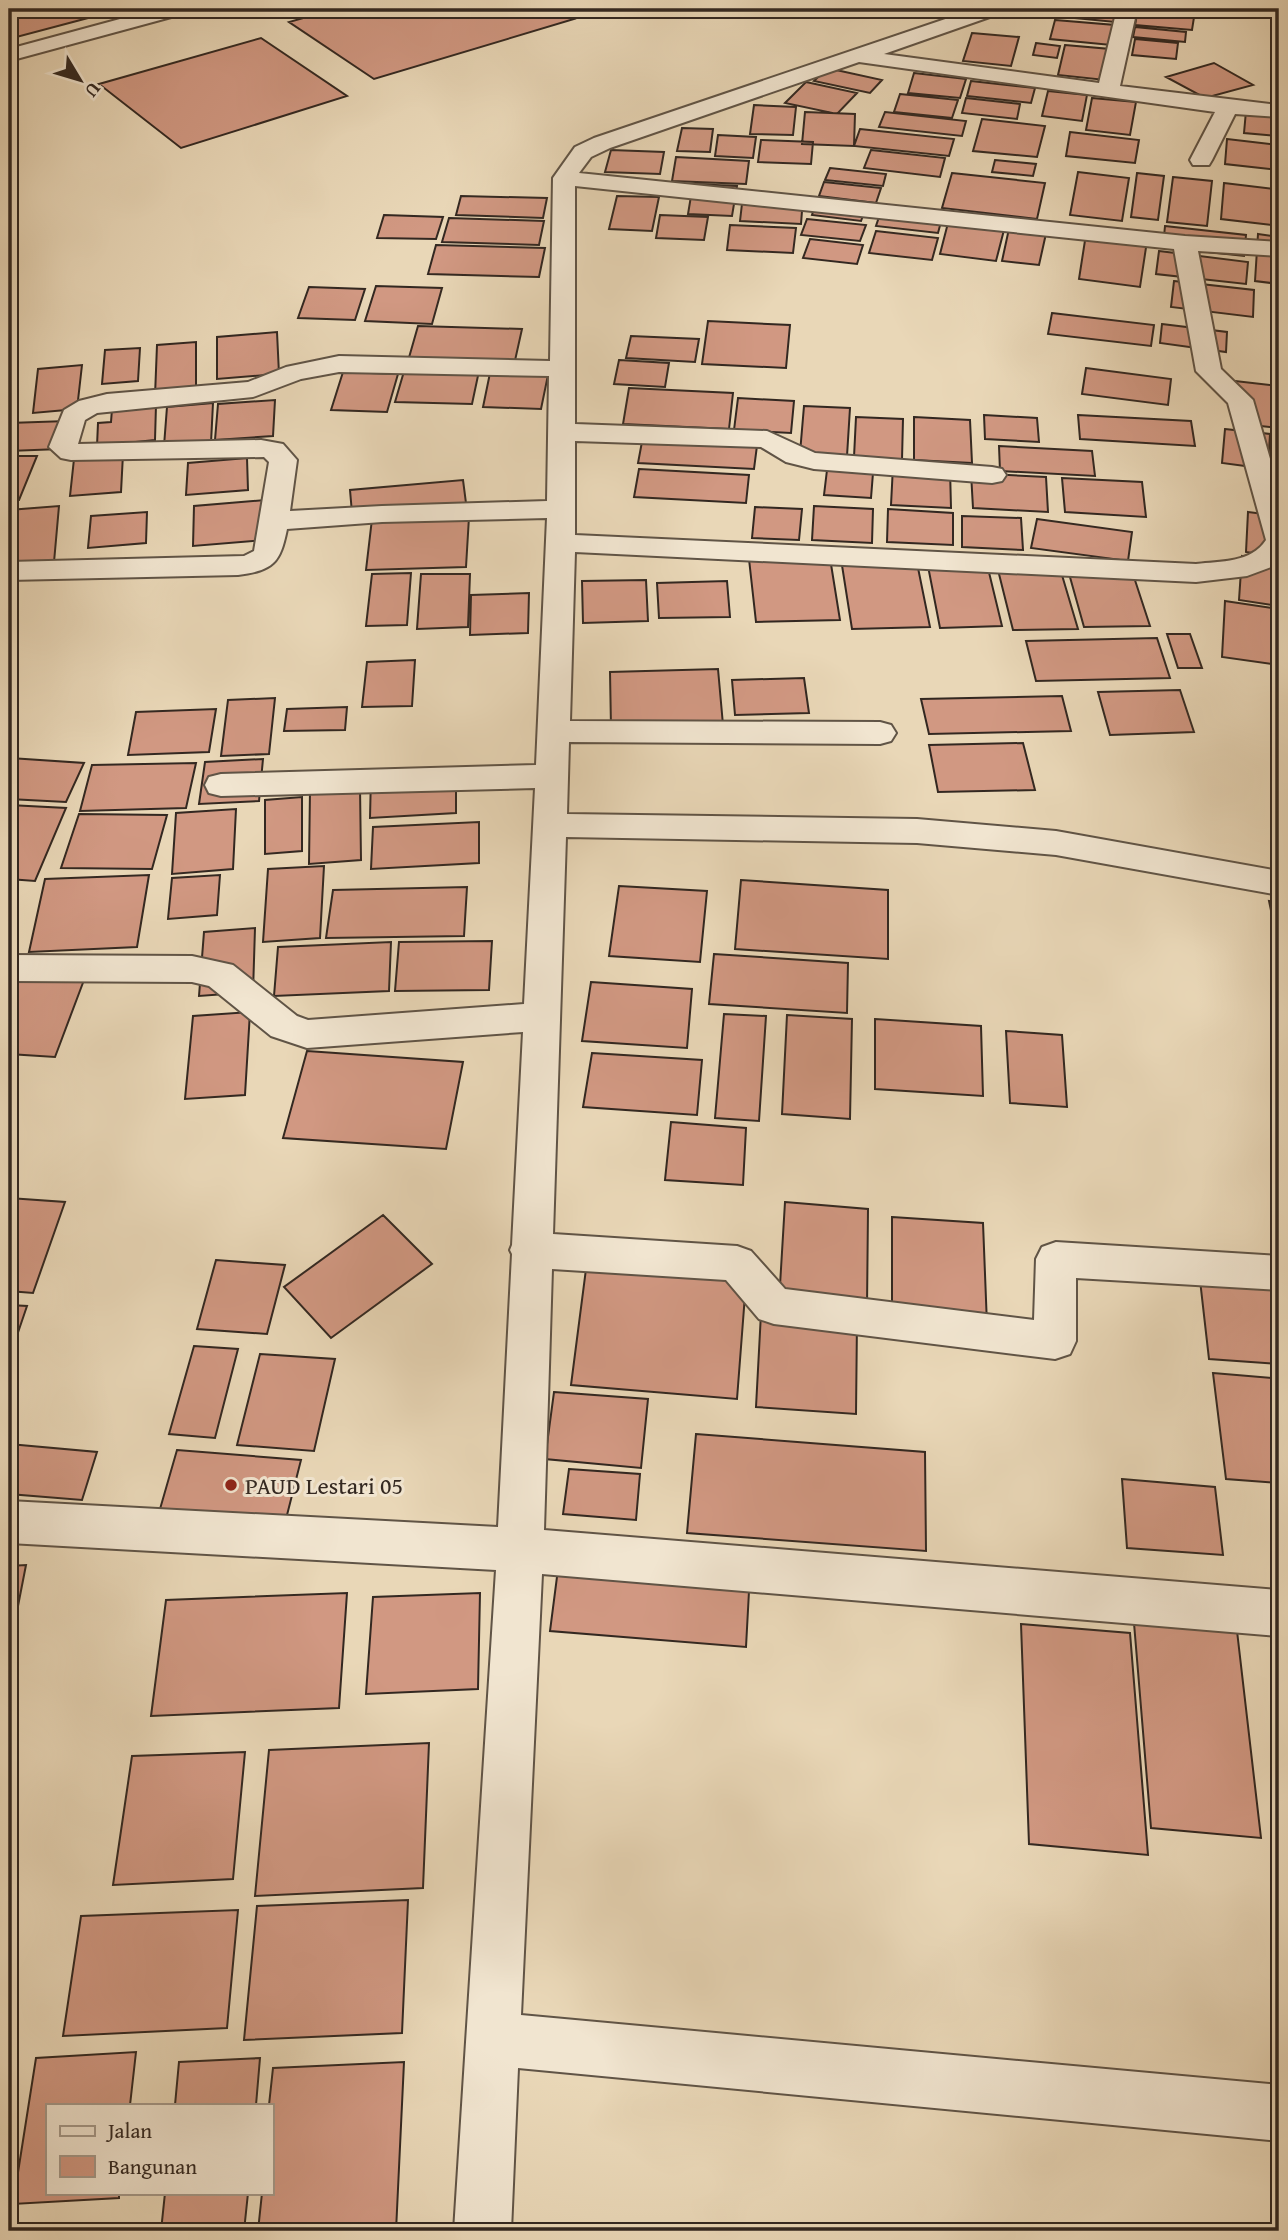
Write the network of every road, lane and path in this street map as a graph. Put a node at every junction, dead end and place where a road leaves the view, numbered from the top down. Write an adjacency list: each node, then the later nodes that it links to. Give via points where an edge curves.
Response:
1 (179, 9): 4 (street)
2 (994, 9): 5 (street)
3 (1128, 9): 6 (street)
4 (9, 55)
5 (855, 56): 6 (street); 10 (street, via 602,143 583,152)
6 (1108, 91): 7 (street)
7 (1228, 107): 8 (street); 9 (street)
8 (1279, 111)
9 (1200, 160)
10 (564, 178): 11 (street); 13 (street)
11 (1185, 243): 12 (street); 18 (street, via 1209,372 1241,400)
12 (1279, 249)
13 (563, 369): 14 (street); 16 (street, via 340,364 295,372 253,388 107,402 73,416 63,447 71,452 273,450 283,460)
14 (562, 432): 15 (street, via 767,439 814,461); 17 (street)
15 (992, 475)
16 (275, 521): 17 (street, via 382,514); 19 (street, via 267,555 252,564)
17 (561, 526): 18 (street, via 956,561 1196,573 1247,567 1270,556); 20 (street)
18 (1279, 540)
19 (9, 571)
20 (553, 731): 21 (street); 22 (street)
21 (880, 733)
22 (551, 776): 23 (street); 24 (street)
23 (221, 785)
24 (549, 825): 25 (street, via 917,831 1056,843); 27 (street)
25 (1279, 883)
26 (9, 968): 27 (street, via 192,969 211,973 220,975 284,1026 307,1034)
27 (541, 1017): 28 (street)
28 (530, 1250): 29 (street, via 737,1263 775,1306 1055,1341 1056,1259); 31 (street)
29 (1279, 1273)
30 (9, 1522): 31 (street)
31 (520, 1550): 32 (street); 33 (street)
32 (1279, 1613)
33 (493, 2039): 34 (street); 35 (street)
34 (1279, 2113)
35 (482, 2231)

